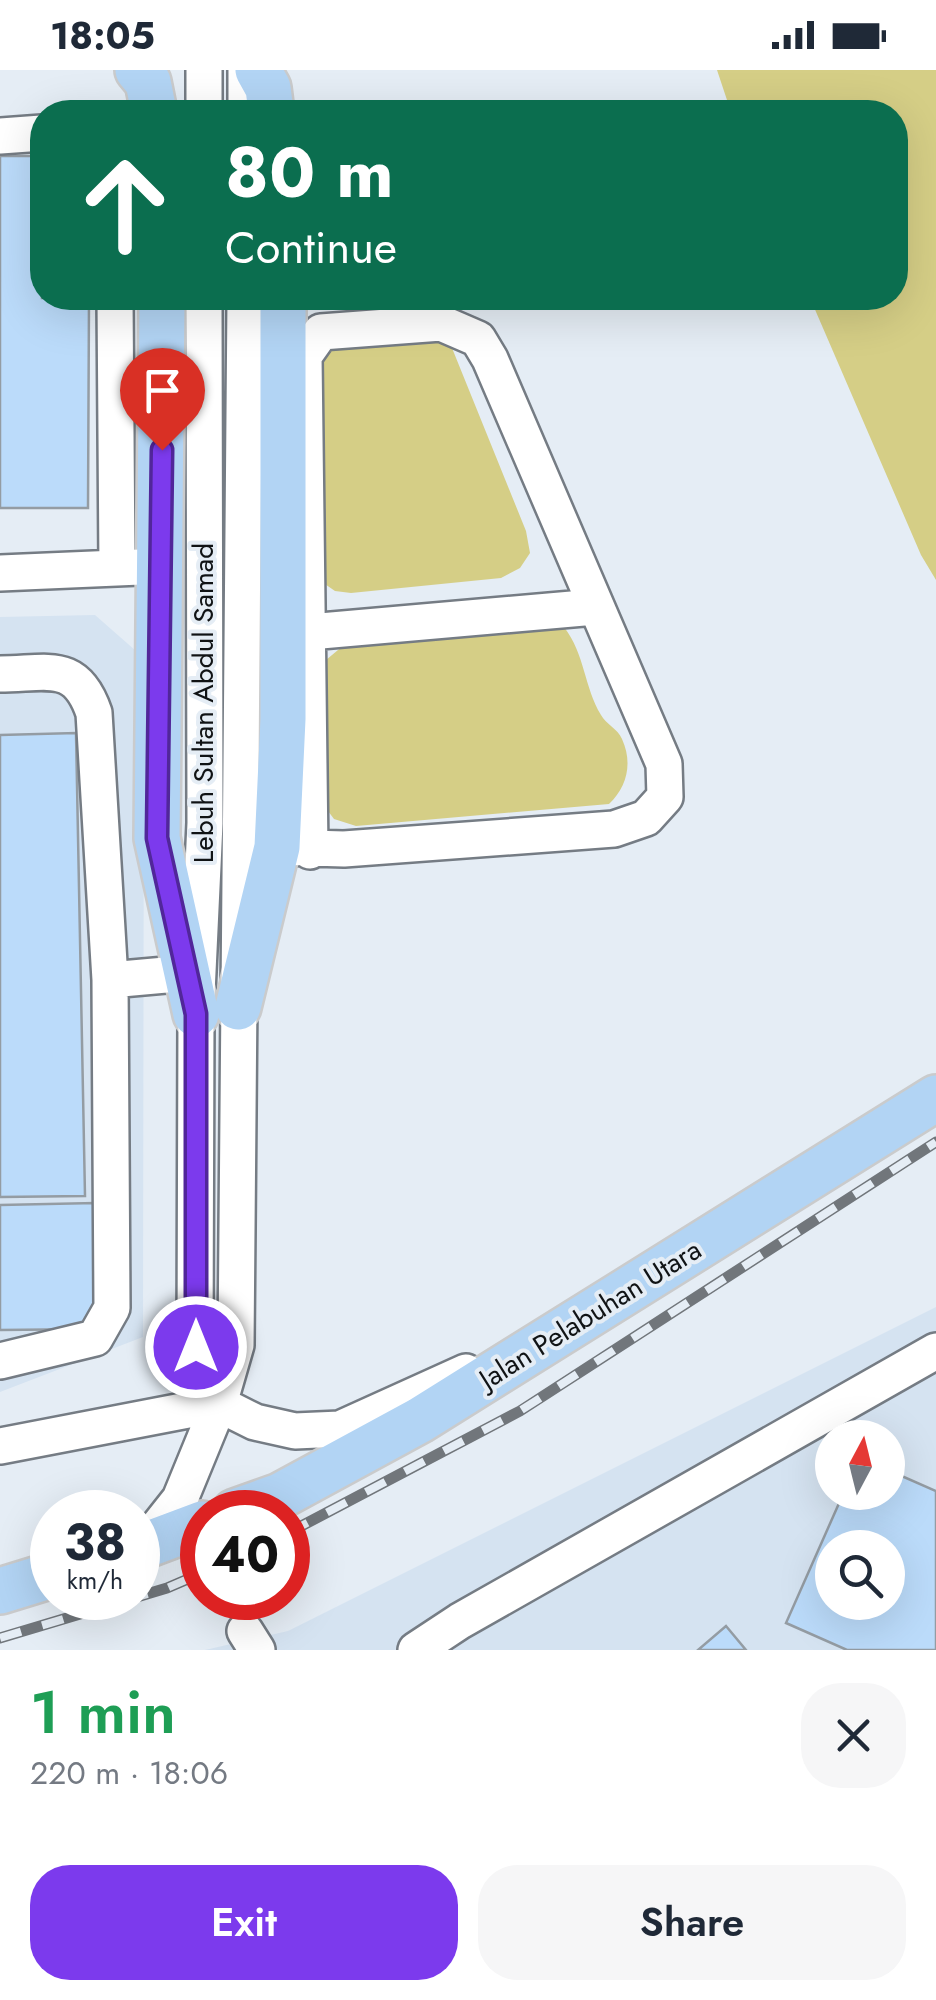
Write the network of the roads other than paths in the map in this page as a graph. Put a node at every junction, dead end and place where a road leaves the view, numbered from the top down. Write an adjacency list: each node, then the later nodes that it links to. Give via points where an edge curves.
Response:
1 (138, 70): 5 (main road)
2 (204, 70): 6 (street)
3 (246, 70): 7 (street)
4 (258, 70): 8 (main road)
5 (152, 100)
6 (204, 100)
7 (246, 100)
8 (270, 100)
9 (30, 133): 10 (street)
10 (0, 136)
11 (116, 310): 16 (street)
12 (161, 310): 16 (main road)
13 (204, 310): 23 (street, Lebuh Sultan Abdul Samad)
14 (246, 310): 21 (street, Lebuh Sultan Abdul Samad)
15 (282, 310): 21 (main road, via 284,682)
16 (138, 567): 17 (street); 23 (main road, via 157,838)
17 (0, 573)
18 (596, 607): 19 (street); 19 (street, via 478,339 441,323 347,328 321,332 304,356); 21 (street, via 664,764 664,797 646,818 614,829)
19 (309, 632): 21 (street)
20 (0, 674): 22 (street, via 66,674 84,686 94,713)
21 (277, 839): 23 (main road)
22 (110, 980): 23 (street); 27 (street, via 112,1308 95,1338)
23 (207, 998): 28 (street, Lebuh Sultan Abdul Samad, via 196,1347)
24 (936, 1098): 25 (main road, Jalan Pelabuhan Utara)
25 (568, 1326): 28 (street, via 340,1429 256,1422); 30 (main road, Jalan Pelabuhan Utara, via 420,1420)
26 (936, 1351): 34 (street)
27 (0, 1362)
28 (219, 1404): 29 (street); 31 (street, via 180,1499)
29 (0, 1446)
30 (291, 1490)
31 (160, 1524)
32 (30, 1582): 33 (main road)
33 (0, 1591)
34 (416, 1650)

